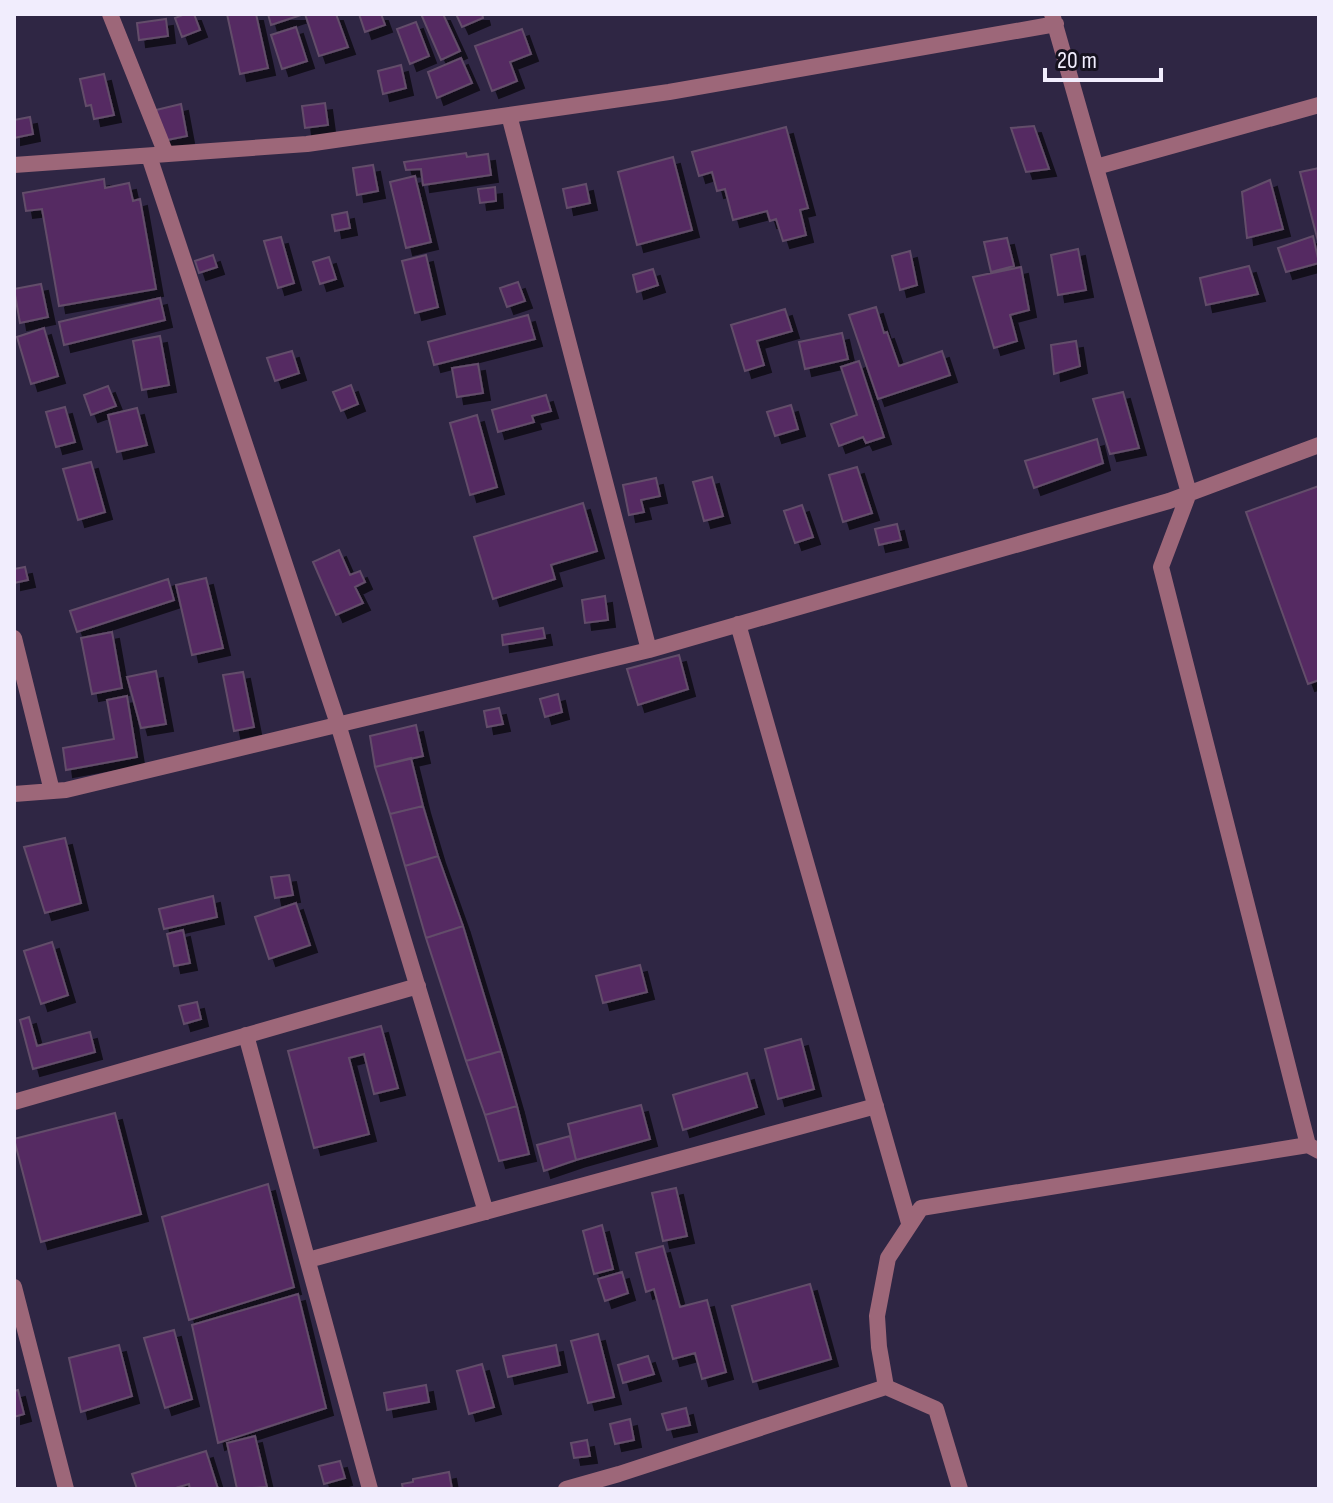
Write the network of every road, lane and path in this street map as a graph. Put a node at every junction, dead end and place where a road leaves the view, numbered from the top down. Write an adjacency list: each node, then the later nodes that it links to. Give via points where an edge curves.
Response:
1 (110, 14): 5 (street)
2 (1054, 19): 4 (street, via 669,92); 8 (street)
3 (1319, 105): 8 (street)
4 (509, 115): 5 (street, via 307,144); 13 (street)
5 (166, 154): 6 (street)
6 (149, 156): 7 (street); 14 (street)
7 (14, 165)
8 (1096, 167): 10 (street)
9 (1319, 445): 10 (street)
10 (1189, 493): 11 (street); 21 (street, via 1161,567)
11 (738, 624): 13 (street); 20 (street)
12 (14, 638): 15 (street)
13 (649, 650): 14 (street)
14 (338, 724): 15 (street); 17 (street)
15 (52, 791): 16 (street)
16 (14, 794)
17 (418, 986): 18 (street); 22 (street)
18 (246, 1035): 19 (street); 24 (street)
19 (14, 1102)
20 (876, 1106): 22 (street); 23 (street)
21 (1314, 1148): 23 (street, via 921,1208)
22 (486, 1212): 24 (street)
23 (909, 1223): 26 (street, via 888,1258 877,1316)
24 (308, 1260): 28 (street)
25 (14, 1287): 27 (street)
26 (886, 1387): 29 (street); 30 (street, via 936,1409)
27 (66, 1489)
28 (370, 1489)
29 (566, 1489)
30 (960, 1489)

